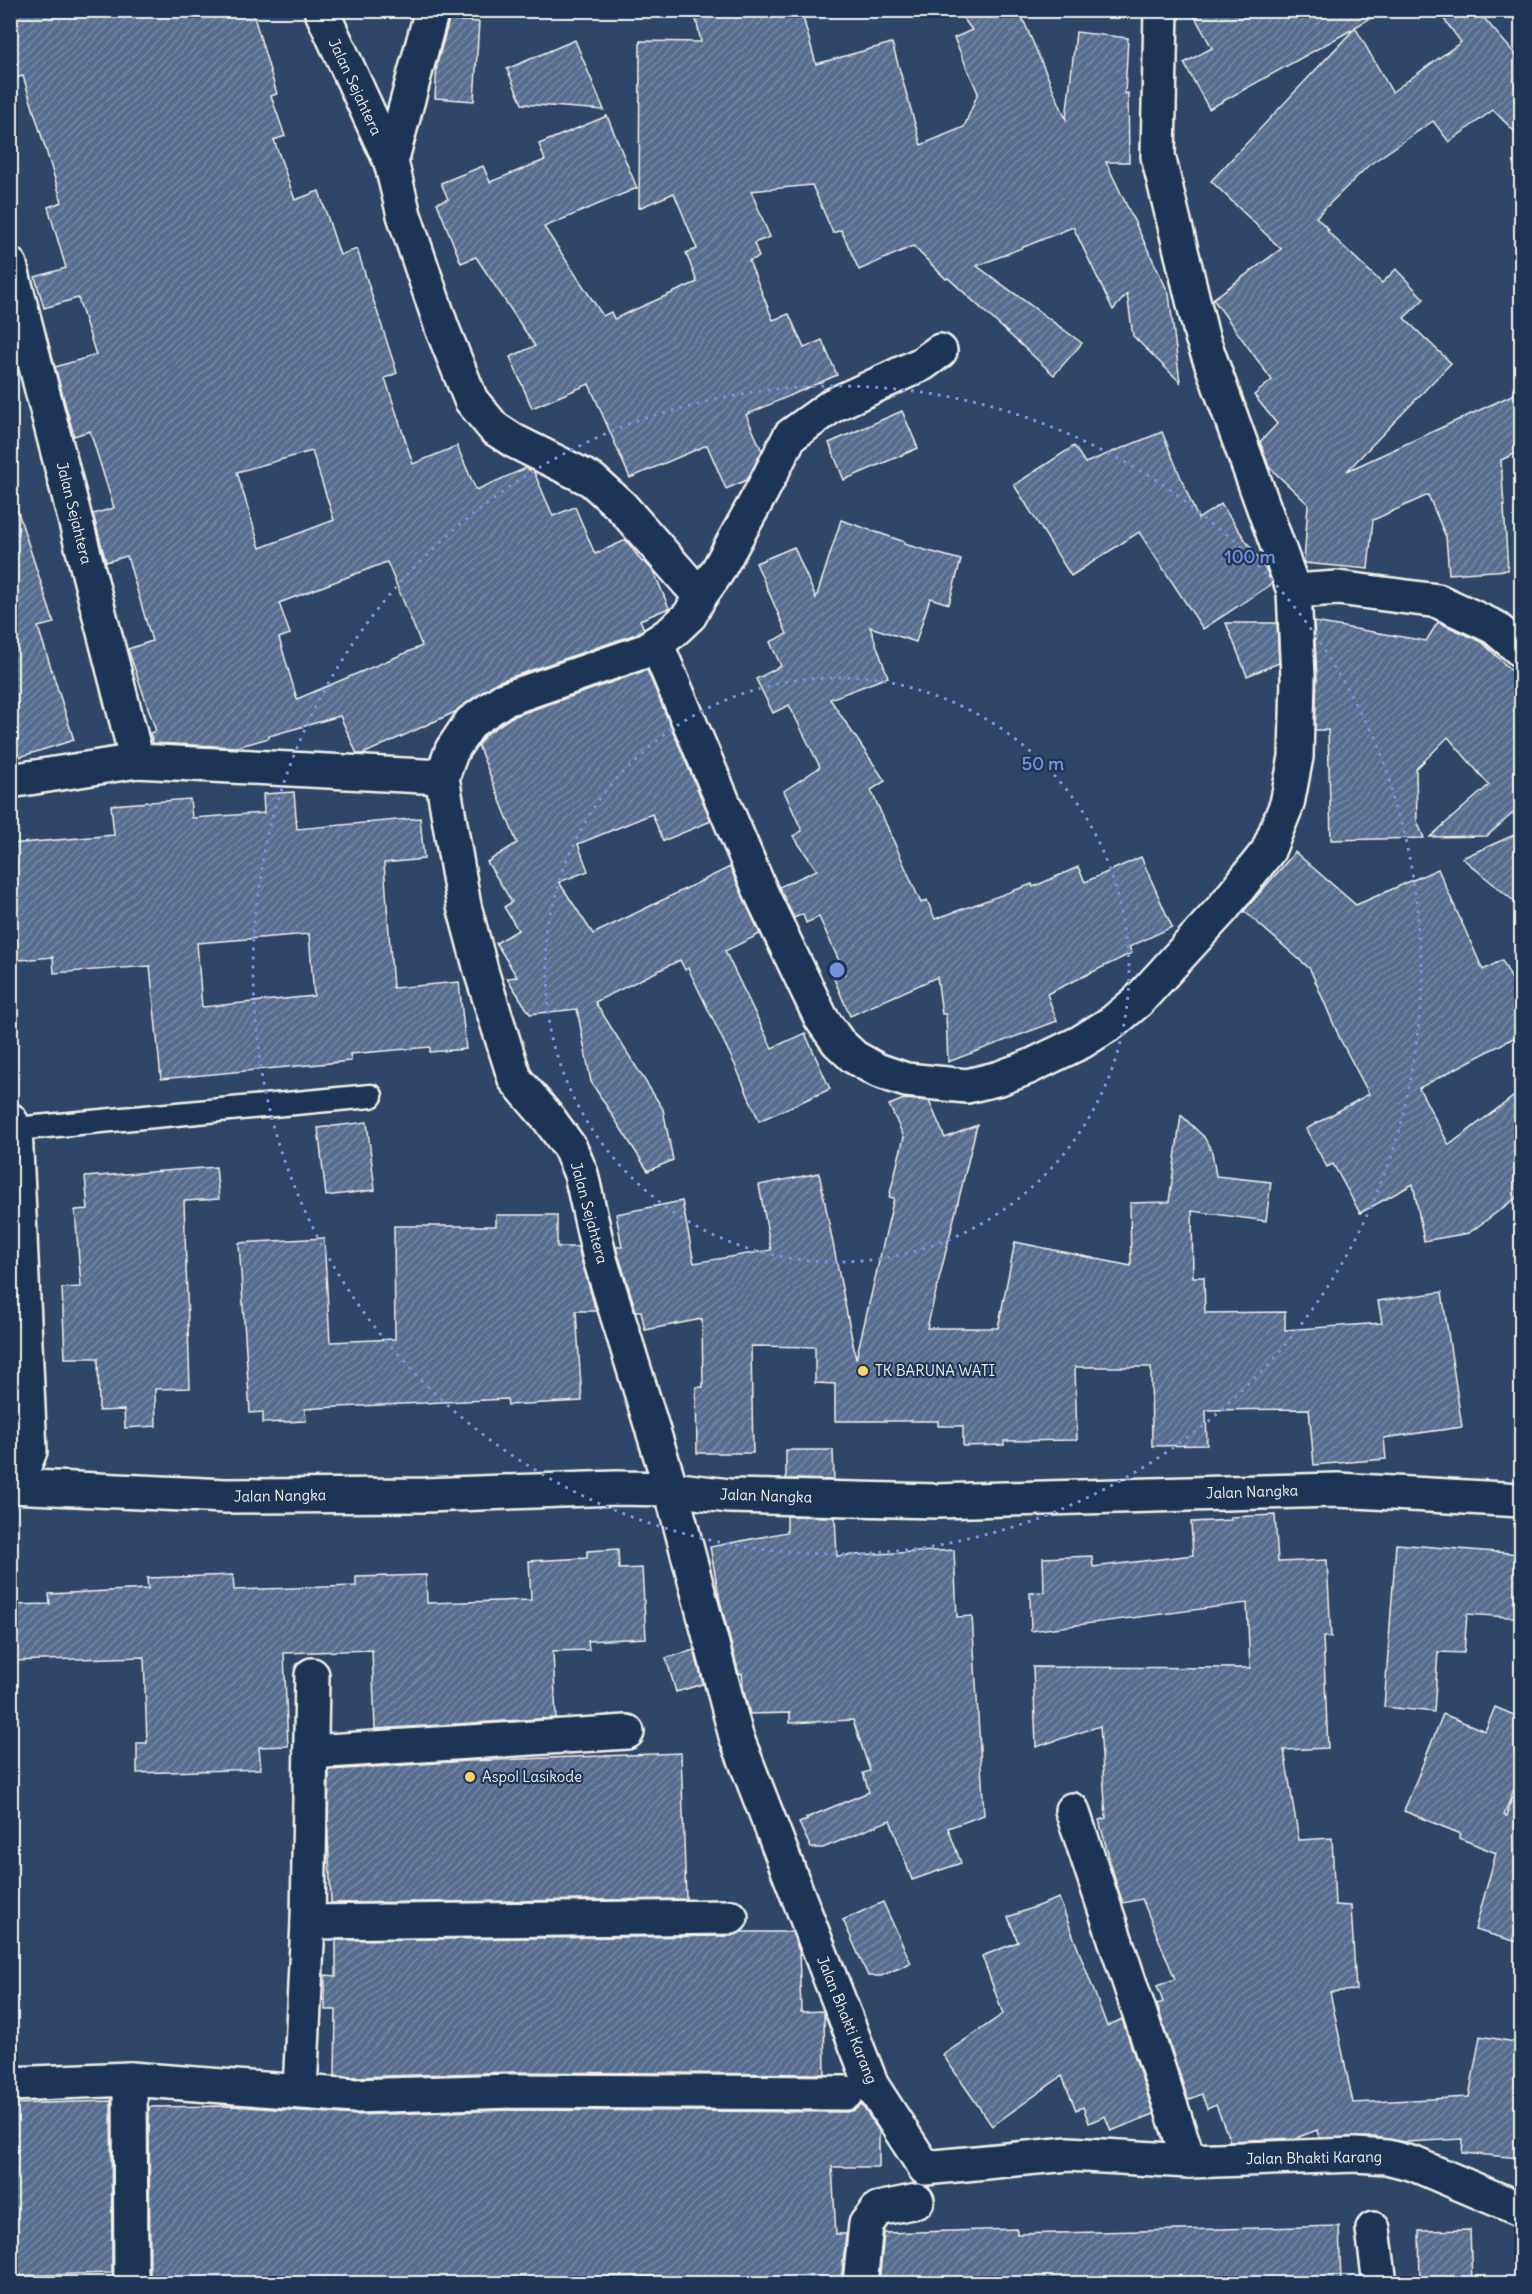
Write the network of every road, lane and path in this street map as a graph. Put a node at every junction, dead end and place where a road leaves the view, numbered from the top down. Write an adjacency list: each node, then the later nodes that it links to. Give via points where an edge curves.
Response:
1 (321, 10): 4 (street, Jalan Sejahtera)
2 (432, 10): 4 (street)
3 (1161, 10): 7 (street, via 1158,156 1202,337)
4 (391, 162): 8 (street, Jalan Sejahtera, via 438,317 471,400 494,428 591,480 621,506)
5 (10, 266): 11 (street, Jalan Sejahtera)
6 (940, 351): 8 (street, via 922,364 833,405 790,436 764,489)
7 (1294, 591): 9 (street, via 1296,757 1287,804 1268,851 1223,908 1138,1001 1113,1022 1029,1067 967,1086 906,1080 876,1070 838,1042 821,1018 763,897); 10 (street, via 1338,588 1438,601 1494,627)
8 (700, 596): 9 (street, via 690,615)
9 (656, 643): 12 (street, via 645,651 503,700 471,722 452,750)
10 (1521, 651)
11 (137, 761): 12 (street); 13 (street)
12 (442, 777): 17 (street, Jalan Sejahtera, via 464,906 515,1079 570,1148 581,1174 600,1259)
13 (10, 781)
14 (371, 1096): 15 (lane)
15 (13, 1124): 16 (street, via 30,1451)
16 (13, 1486): 17 (street, Jalan Nangka, via 226,1497)
17 (670, 1490): 18 (street, Jalan Nangka, via 729,1496 936,1501 1336,1490); 29 (street, Jalan Bhakti Karang, via 736,1736 872,2086 925,2168 1068,2154)
18 (1521, 1500)
19 (312, 1675): 21 (street)
20 (627, 1732): 21 (street)
21 (311, 1752): 24 (street)
22 (1072, 1810): 29 (street)
23 (731, 1917): 24 (street)
24 (308, 1922): 27 (street)
25 (130, 2079): 26 (street); 27 (street); 33 (street)
26 (10, 2084)
27 (300, 2091): 28 (street, via 355,2096 512,2091)
28 (846, 2093)
29 (1189, 2161): 31 (street, Jalan Bhakti Karang, via 1387,2157 1414,2164)
30 (917, 2201): 34 (street, via 878,2210 866,2224)
31 (1521, 2210)
32 (1373, 2229): 35 (street)
33 (131, 2283)
34 (860, 2283)
35 (1380, 2283)

